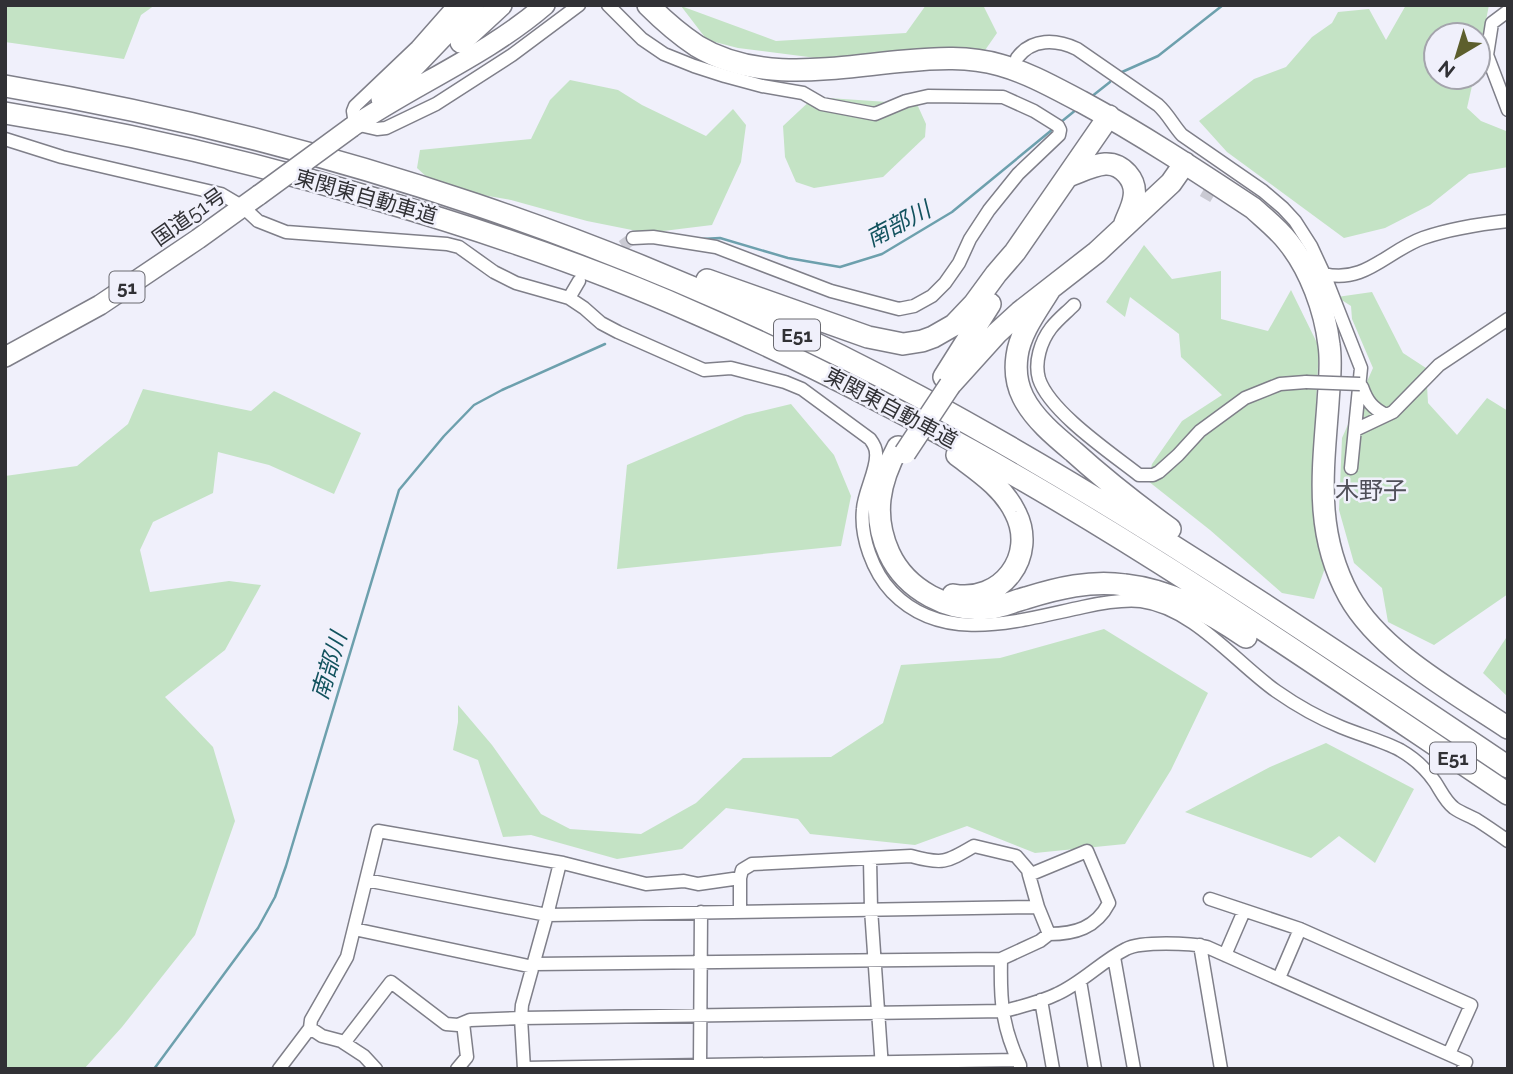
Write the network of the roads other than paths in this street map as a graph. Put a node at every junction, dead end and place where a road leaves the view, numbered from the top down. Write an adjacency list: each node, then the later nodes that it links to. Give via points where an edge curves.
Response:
1 (454, 5): 17 (street, via 355,106)
2 (474, 5): 13 (highway, 国道51号 / 51)
3 (501, 5): 9 (highway)
4 (545, 5): 11 (highway, 国道51号 / 51, via 468,59)
5 (579, 5): 17 (street, via 436,104 386,128)
6 (608, 5): 24 (street, via 664,54 725,76 803,93 822,104 875,114 928,96 1005,91 1060,130 989,210 945,284 914,306 899,309 831,290 716,247)
7 (648, 5): 16 (highway, via 698,46 737,64 797,71 939,58 972,60 1023,72)
8 (1508, 11): 14 (street, via 1492,23 1486,55)
9 (461, 42): 11 (highway); 13 (highway)
10 (1017, 58): 27 (street, via 1035,44 1067,44 1158,105 1182,135 1263,191 1296,221)
11 (423, 83): 17 (highway, 国道51号 / 51)
12 (5, 86): 25 (highway, 東関東自動車道 / E51, via 291,147)
13 (382, 98): 17 (highway, 国道51号 / 51)
14 (1508, 110)
15 (5, 113): 35 (highway, 東関東自動車道 / E51, via 212,155 455,222 631,286)
16 (1109, 117): 19 (highway); 20 (highway)
17 (354, 125): 21 (highway, 国道51号 / 51, bridge)
18 (5, 139): 21 (street, via 62,157)
19 (1185, 163): 23 (highway); 43 (highway, via 1273,226 1301,263 1320,305 1330,371 1323,512 1336,569 1350,598 1392,647)
20 (1068, 176): 23 (highway, via 1106,164 1123,170 1135,192); 26 (highway)
21 (251, 201): 30 (street, via 258,221 286,232 447,244 516,283); 33 (highway, 国道51号 / 51, via 100,305)
22 (1508, 221): 27 (street, via 1420,239 1356,274)
23 (1124, 228): 29 (highway)
24 (633, 238)
25 (584, 243): 26 (highway, via 642,256 868,337 903,344 933,337 954,325); 41 (highway, 東関東自動車道 / E51, via 783,328 919,396 1130,519)
26 (1015, 252): 34 (highway, via 1004,283 979,319)
27 (1324, 274): 36 (street, via 1361,368)
28 (579, 281): 30 (street)
29 (1050, 289): 34 (highway); 41 (highway, via 1017,354 1018,384 1031,409 1129,499)
30 (569, 298): 46 (street, via 601,323 704,370 731,368 802,389 870,439 876,461 863,510 868,551 890,590 924,615 979,626 1126,601 1176,612 1279,694 1337,726 1399,749 1419,764 1455,809)
31 (1074, 305): 36 (street, bridge, via 1043,341 1039,379 1054,404 1139,475 1158,472 1200,431 1245,398 1280,384)
32 (1508, 319): 37 (street, via 1439,365 1400,407)
33 (5, 357)
34 (947, 381): 39 (highway, bridge)
35 (846, 384): 39 (highway, via 940,441 1008,500 1020,521 1023,541 1016,565 1003,582 979,594 955,595 934,587 907,566 889,515); 42 (highway, 東関東自動車道 / E51, via 1120,538)
36 (1360, 384): 37 (street, via 1370,404); 38 (street)
37 (1386, 415): 38 (street)
38 (1355, 430): 40 (street)
39 (902, 450): 42 (highway, via 882,483 881,529 898,570 923,592 952,606 974,609 1075,586 1123,584 1151,589 1201,609 1274,655)
40 (1351, 468)
41 (1396, 691): 44 (highway, 東関東自動車道 / E51)
42 (1398, 721): 45 (highway, 東関東自動車道 / E51)
43 (1508, 728)
44 (1508, 767)
45 (1508, 794)
46 (1508, 841)
47 (870, 859): 49 (street, via 911,856 943,862 974,846 1016,856); 50 (street, via 752,864 742,870); 54 (street)
48 (560, 863): 50 (street, via 646,884); 51 (street, via 378,831); 58 (street)
49 (1030, 875): 53 (street); 61 (street, via 1087,851 1109,903 1090,925 1076,932)
50 (740, 878): 57 (street)
51 (366, 880): 58 (street); 59 (street)
52 (1210, 899): 55 (street)
53 (1038, 906): 54 (street); 61 (street)
54 (871, 909): 57 (street); 66 (street)
55 (1244, 911): 60 (street); 63 (street)
56 (701, 912): 57 (street); 58 (street); 67 (street)
57 (740, 912)
58 (547, 915): 68 (street)
59 (354, 929): 68 (street); 77 (street, via 347,957)
60 (1300, 929): 69 (street); 79 (street, via 1471,1005)
61 (1049, 934): 65 (street)
62 (1200, 945): 63 (street); 64 (street, via 1136,946); 96 (street)
63 (1225, 955): 69 (street)
64 (1114, 957): 70 (street); 95 (street)
65 (1001, 959): 66 (street); 72 (street)
66 (874, 960): 67 (street); 73 (street)
67 (700, 962): 68 (street); 74 (street)
68 (533, 966): 75 (street)
69 (1279, 978): 79 (street)
70 (1080, 981): 71 (street); 94 (street)
71 (1041, 1000): 72 (street); 93 (street)
72 (1002, 1011): 73 (street); 81 (street)
73 (878, 1013): 74 (street); 83 (street)
74 (700, 1015): 75 (street); 82 (street)
75 (521, 1018): 76 (street); 86 (street)
76 (463, 1023): 78 (street, via 446,1024 391,982); 92 (street, via 467,1057)
77 (310, 1028): 78 (street); 89 (street)
78 (344, 1043): 80 (street)
79 (1449, 1054): 97 (street, via 1466,1062)
80 (364, 1056): 90 (street); 91 (street)
81 (1019, 1065): 83 (street)
82 (699, 1066): 84 (street); 85 (street)
83 (882, 1066): 85 (street)
84 (670, 1067): 88 (street)
85 (724, 1067)
86 (524, 1068): 87 (street)
87 (569, 1068): 88 (street)
88 (613, 1068)
89 (279, 1069)
90 (357, 1069)
91 (376, 1069)
92 (457, 1069)
93 (1053, 1069)
94 (1095, 1069)
95 (1134, 1069)
96 (1221, 1069)
97 (1463, 1069)

